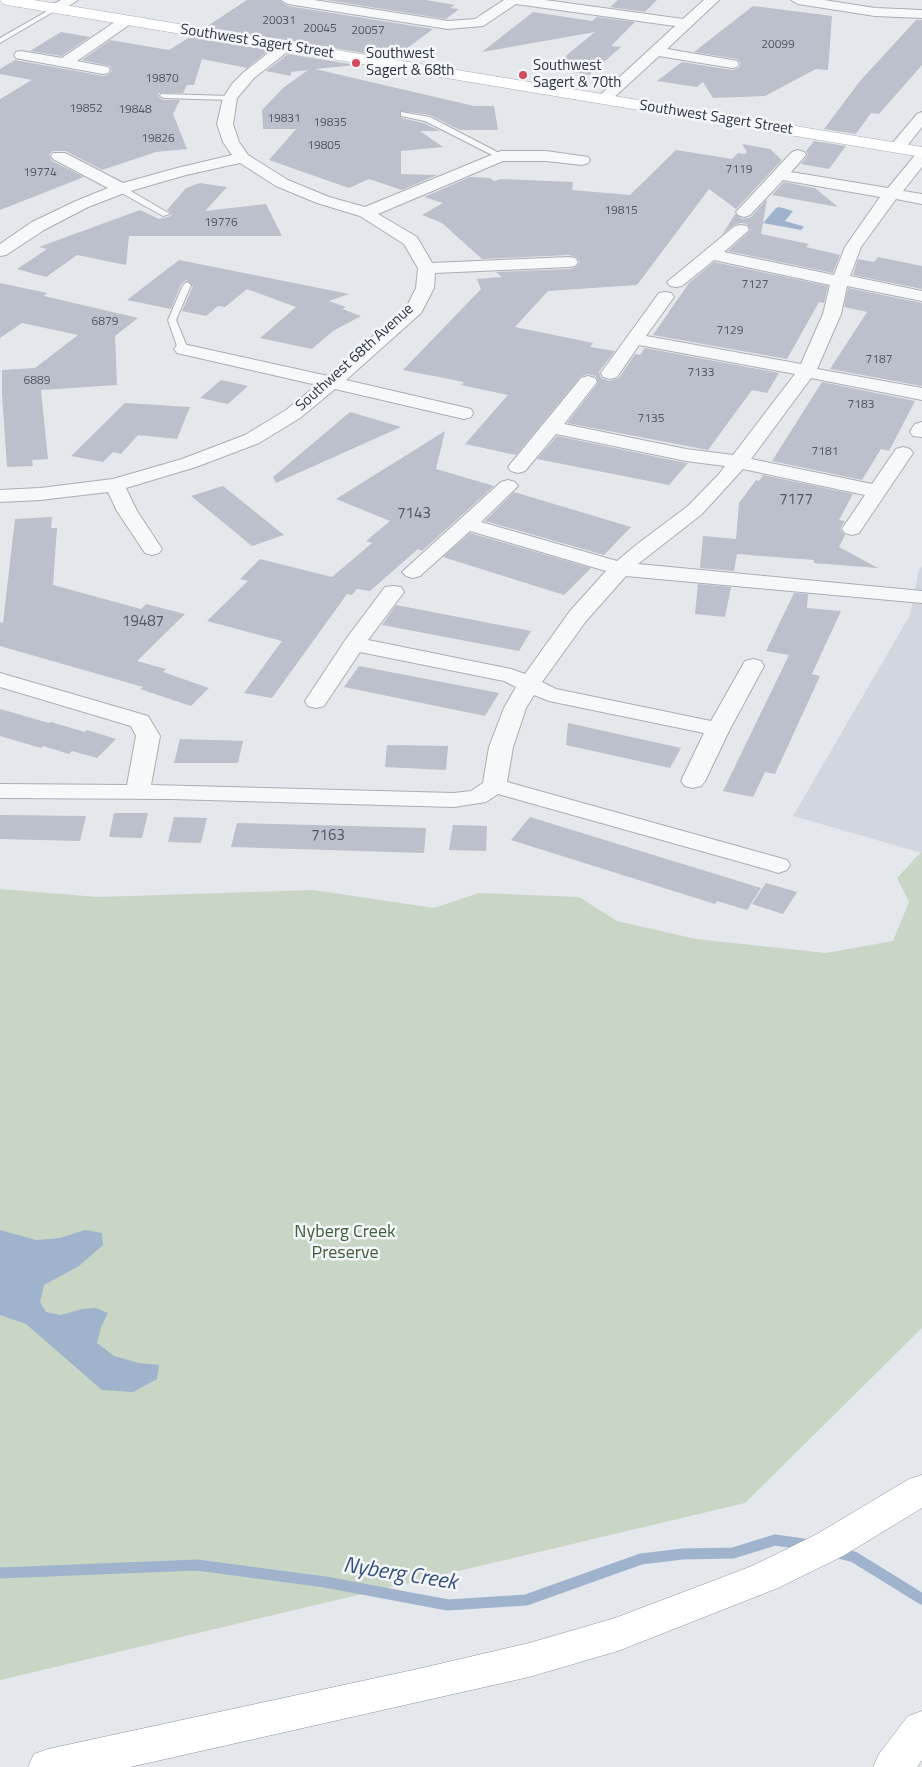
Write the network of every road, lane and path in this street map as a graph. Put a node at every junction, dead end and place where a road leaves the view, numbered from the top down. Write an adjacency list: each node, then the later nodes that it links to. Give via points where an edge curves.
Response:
1 (7, 0): 7 (main road, Southwest Sagert Street)
2 (70, 0): 7 (street)
3 (288, 0): 4 (street, via 448,25 478,23)
4 (514, 0): 10 (street)
5 (712, 0): 10 (street)
6 (798, 0): 8 (street, via 875,12)
7 (56, 8): 9 (main road, Southwest Sagert Street); 11 (lane)
8 (922, 14)
9 (127, 20): 12 (main road, Southwest Sagert Street); 15 (street)
10 (686, 24): 13 (street)
11 (0, 41)
12 (286, 46): 19 (street, via 249,75); 20 (main road, Southwest Sagert Street)
13 (656, 52): 16 (street); 20 (street)
14 (21, 55): 15 (street)
15 (64, 62): 17 (street)
16 (732, 64)
17 (103, 70)
18 (164, 96): 19 (lane)
19 (230, 98): 29 (street, via 225,124 231,142)
20 (604, 99): 23 (main road, Southwest Sagert Street)
21 (404, 114): 27 (lane, via 427,119)
22 (922, 117): 23 (street)
23 (897, 148): 24 (main road, Southwest Sagert Street)
24 (922, 152)
25 (798, 155): 31 (street)
26 (59, 156): 32 (street)
27 (501, 156): 30 (street); 36 (street)
28 (922, 157): 33 (street)
29 (242, 158): 32 (street); 36 (street, via 282,183)
30 (582, 160)
31 (779, 174): 33 (street); 35 (street)
32 (121, 189): 37 (lane); 39 (street, via 38,226)
33 (893, 194): 34 (street); 43 (street, via 853,247)
34 (922, 199)
35 (744, 212)
36 (366, 213): 42 (street, via 411,241)
37 (166, 214)
38 (741, 230): 40 (street)
39 (0, 252)
40 (711, 254): 43 (street); 44 (street)
41 (569, 262): 42 (street)
42 (427, 268): 52 (street, Southwest 68th Avenue, via 425,288 414,309)
43 (840, 281): 46 (street); 50 (street, via 832,314)
44 (676, 282)
45 (187, 285): 49 (lane, via 172,320)
46 (922, 296)
47 (665, 298): 48 (street)
48 (634, 339): 50 (street, via 788,366); 51 (street)
49 (183, 349): 52 (street)
50 (806, 372): 54 (street); 58 (street)
51 (610, 373)
52 (333, 382): 55 (street); 60 (street, Southwest 68th Avenue, via 293,414 252,439 189,463)
53 (588, 382): 56 (street)
54 (922, 394)
55 (464, 413)
56 (551, 427): 58 (street, via 686,455); 59 (street)
57 (903, 453): 62 (street)
58 (738, 462): 62 (street); 67 (street, via 694,510)
59 (518, 466)
60 (115, 485): 63 (street, Southwest 68th Avenue); 66 (street, via 127,511)
61 (508, 486): 64 (street)
62 (878, 491): 65 (street)
63 (0, 496)
64 (467, 524): 67 (street); 68 (street)
65 (852, 529)
66 (152, 549)
67 (621, 569): 70 (street); 74 (street, via 578,616)
68 (413, 572)
69 (393, 592): 71 (street)
70 (919, 596)
71 (354, 644): 74 (street, via 511,676); 75 (street)
72 (753, 666): 76 (street)
73 (0, 680): 80 (street, via 140,721 148,736)
74 (528, 686): 76 (street, via 549,694); 78 (street, via 515,708 501,747)
75 (316, 701)
76 (718, 729): 77 (street)
77 (693, 780)
78 (494, 786): 80 (street, via 478,797 454,800); 81 (street)
79 (0, 791): 80 (street)
80 (138, 792)
81 (778, 865)
82 (922, 1490): 83 (main road, via 830,1545 765,1577 618,1634 529,1660 422,1685)
83 (48, 1767)

